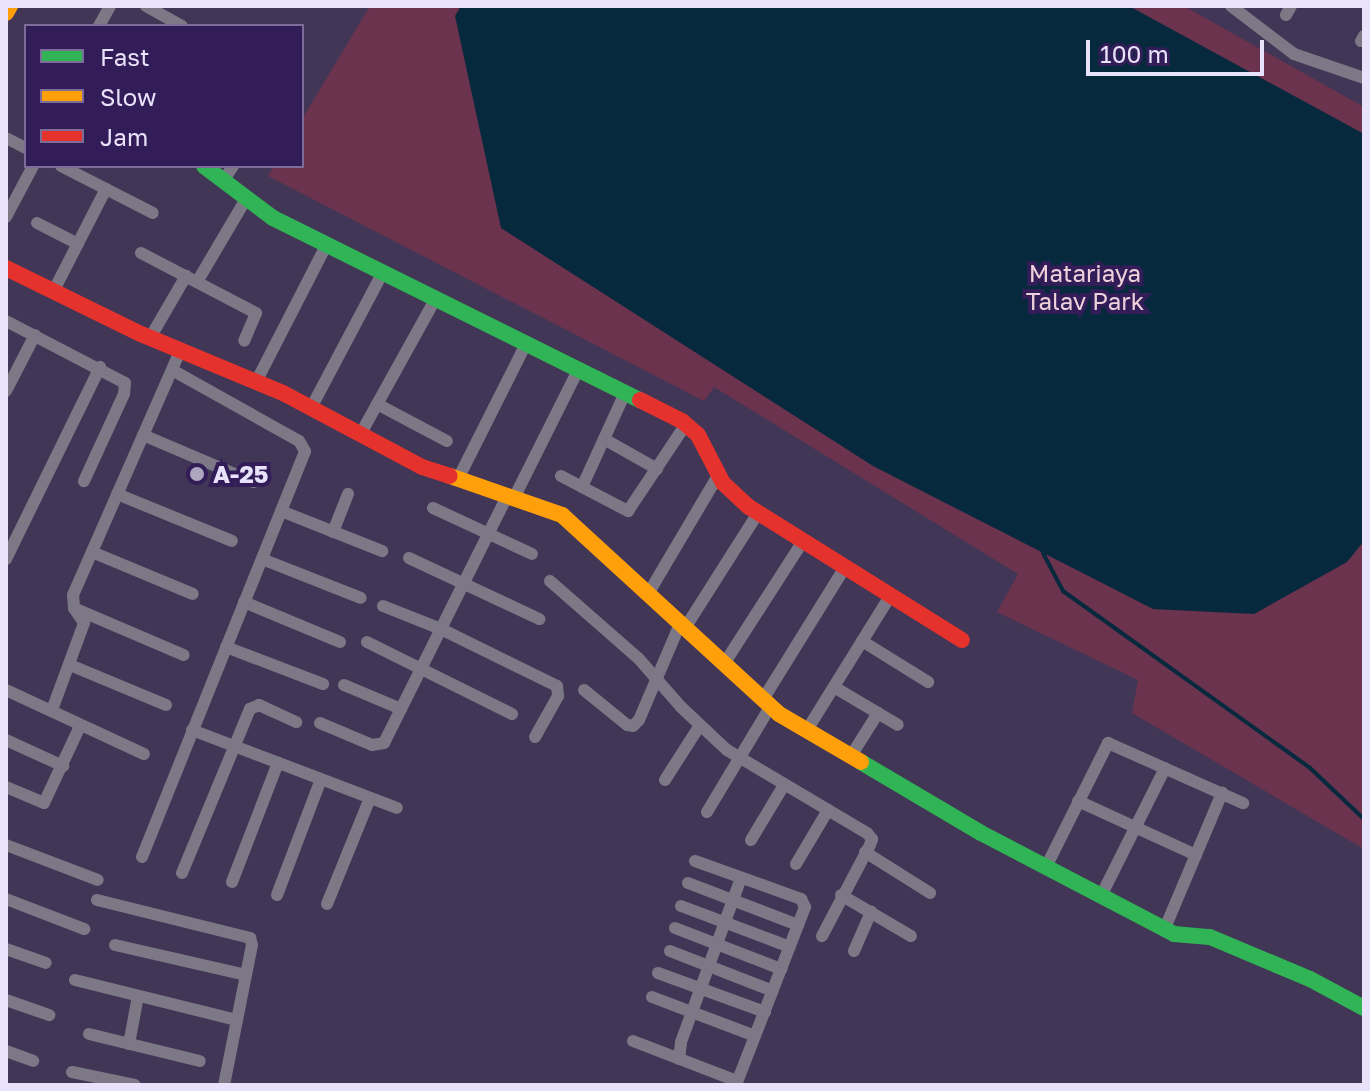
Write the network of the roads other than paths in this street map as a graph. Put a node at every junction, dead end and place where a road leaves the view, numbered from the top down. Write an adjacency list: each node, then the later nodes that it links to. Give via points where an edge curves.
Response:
1 (10, 6): 5 (street)
2 (110, 6): 6 (street)
3 (146, 6): 7 (street)
4 (1231, 6): 8 (street, via 1294,54)
5 (6, 13)
6 (100, 24)
7 (178, 24)
8 (1364, 78)
9 (6, 138): 10 (street)
10 (24, 147)
11 (32, 168): 17 (street)
12 (65, 168): 14 (street)
13 (229, 172): 15 (street)
14 (106, 189): 16 (street); 19 (street)
15 (247, 197): 20 (street, via 273,218); 24 (street)
16 (153, 213)
17 (6, 217)
18 (37, 223): 19 (street)
19 (78, 244): 25 (street)
20 (327, 244): 23 (street); 36 (street)
21 (141, 253): 24 (street)
22 (6, 268): 25 (street)
23 (383, 272): 26 (street); 40 (street)
24 (192, 279): 29 (street); 30 (street, via 256,313)
25 (53, 292): 29 (street)
26 (436, 298): 31 (street); 39 (street)
27 (6, 321): 28 (street)
28 (35, 335): 33 (street); 37 (street)
29 (150, 338): 32 (street)
30 (244, 341)
31 (526, 344): 35 (street); 49 (street)
32 (180, 351): 34 (street); 36 (street)
33 (100, 367): 50 (street, via 120,378 126,388); 67 (street)
34 (172, 370): 42 (street); 57 (street, via 302,443 304,455)
35 (578, 370): 38 (street); 55 (street)
36 (256, 382): 40 (street)
37 (6, 391)
38 (625, 393): 41 (street); 44 (street)
39 (377, 404): 43 (street); 45 (street)
40 (311, 408): 43 (street)
41 (686, 424): 46 (street); 47 (street)
42 (143, 435): 51 (street); 53 (street)
43 (360, 435): 49 (street)
44 (604, 439): 46 (street); 52 (street)
45 (447, 441)
46 (657, 469): 52 (street, via 628,511)
47 (719, 474): 58 (street); 73 (street)
48 (561, 476): 52 (street)
49 (458, 479): 55 (street)
50 (84, 481)
51 (253, 482)
52 (582, 487)
53 (117, 494): 61 (street); 64 (street)
54 (348, 494): 59 (street)
55 (510, 497): 60 (street); 73 (street, via 562,515)
56 (433, 508): 60 (street)
57 (281, 511): 59 (street); 68 (street)
58 (758, 513): 62 (street); 80 (street)
59 (333, 532): 63 (street)
60 (488, 534): 65 (street); 71 (street)
61 (232, 541)
62 (803, 541): 69 (street); 88 (street)
63 (382, 551)
64 (92, 552): 72 (street); 78 (street, via 73,595)
65 (532, 554)
66 (409, 558): 71 (street)
67 (6, 559)
68 (262, 559): 75 (street); 76 (street)
69 (845, 567): 74 (street); 98 (street)
70 (550, 581): 91 (street)
71 (463, 583): 79 (street); 81 (street)
72 (193, 594)
73 (648, 594): 80 (street)
74 (890, 596): 82 (street); 83 (street)
75 (361, 598)
76 (244, 602): 84 (street); 86 (street)
77 (383, 606): 81 (street)
78 (74, 608): 87 (street); 89 (street, via 84,623)
79 (539, 619)
80 (683, 626): 88 (street); 91 (street)
81 (441, 629): 90 (street); 111 (street, via 557,686 558,696)
82 (962, 640)
83 (862, 641): 92 (street); 95 (street)
84 (340, 642)
85 (367, 642): 90 (street)
86 (226, 647): 93 (street); 109 (street)
87 (184, 655)
88 (724, 664): 98 (street)
89 (70, 665): 99 (street); 101 (street)
90 (421, 669): 100 (street); 103 (street)
91 (657, 679): 97 (street, via 633,726); 106 (street)
92 (928, 682)
93 (323, 684)
94 (344, 685): 100 (street)
95 (834, 687): 102 (street); 110 (street)
96 (6, 690): 101 (street)
97 (584, 690)
98 (766, 704): 110 (street); 116 (street)
99 (166, 705)
100 (401, 709): 105 (street, via 388,737 378,745)
101 (52, 710): 108 (street)
102 (878, 713): 107 (street); 115 (street)
103 (512, 714)
104 (296, 722): 113 (street, via 253,704)
105 (320, 723)
106 (700, 725): 116 (street); 121 (street)
107 (898, 725)
108 (80, 726): 114 (street); 118 (street)
109 (192, 730): 113 (street); 136 (street)
110 (807, 730): 115 (street)
111 (535, 737)
112 (6, 740): 118 (street)
113 (235, 746): 117 (street); 140 (street)
114 (144, 754)
115 (851, 756): 139 (street)
116 (739, 759): 122 (street); 130 (street)
117 (278, 763): 120 (street); 143 (street)
118 (63, 766): 123 (street, via 44,803)
119 (1165, 768): 124 (street); 126 (street, via 1108,743); 131 (street)
120 (321, 779): 125 (street); 146 (street)
121 (665, 780)
122 (784, 785): 129 (street); 132 (street)
123 (6, 787)
124 (1222, 793): 127 (street); 135 (street)
125 (370, 798): 128 (street); 152 (street)
126 (1078, 801): 131 (street); 139 (street)
127 (1243, 803)
128 (397, 808)
129 (828, 810): 134 (street, via 867,833 872,839); 138 (street)
130 (707, 812)
131 (1136, 827): 135 (street); 148 (street)
132 (751, 840)
133 (6, 845): 142 (street)
134 (865, 852): 145 (street); 147 (street)
135 (1196, 855): 158 (street)
136 (142, 857)
137 (695, 861): 141 (street)
138 (796, 864)
139 (1046, 867): 148 (street)
140 (182, 873)
141 (741, 878): 151 (street); 156 (street, via 801,899 805,907)
142 (98, 880)
143 (232, 882)
144 (688, 883): 151 (street)
145 (930, 893)
146 (277, 895)
147 (841, 895): 154 (street); 160 (street)
148 (1101, 896): 158 (street)
149 (6, 899): 159 (street)
150 (97, 900): 172 (street, via 245,935 252,945)
151 (733, 900): 155 (street); 156 (street)
152 (327, 904)
153 (681, 906): 155 (street)
154 (871, 912): 161 (street); 167 (street)
155 (725, 922): 162 (street); 164 (street)
156 (798, 925): 164 (street)
157 (675, 928): 162 (street)
158 (1165, 928): 179 (street, via 1184,937 1210,937)
159 (84, 929)
160 (822, 936)
161 (911, 936)
162 (717, 944): 169 (street); 170 (street)
163 (115, 945): 172 (street)
164 (790, 947): 170 (street)
165 (6, 949): 168 (street)
166 (670, 951): 169 (street)
167 (854, 951)
168 (46, 963)
169 (709, 966): 174 (street); 175 (street)
170 (781, 969): 175 (street)
171 (658, 973): 174 (street)
172 (246, 975): 183 (street)
173 (75, 980): 176 (street)
174 (701, 989): 180 (street); 181 (street)
175 (773, 991): 181 (street)
176 (138, 996): 183 (street); 187 (street)
177 (652, 997): 180 (street)
178 (6, 1000): 182 (street)
179 (1364, 1008)
180 (692, 1012): 185 (street); 189 (street)
181 (765, 1012): 185 (street)
182 (49, 1015)
183 (237, 1020): 195 (street)
184 (89, 1034): 187 (street)
185 (755, 1036): 193 (street)
186 (633, 1041): 189 (street)
187 (129, 1044): 191 (street)
188 (6, 1051): 190 (street)
189 (679, 1059): 193 (street)
190 (33, 1061)
191 (200, 1061)
192 (72, 1072): 194 (street)
193 (737, 1083)
194 (135, 1085)
195 (224, 1085)

